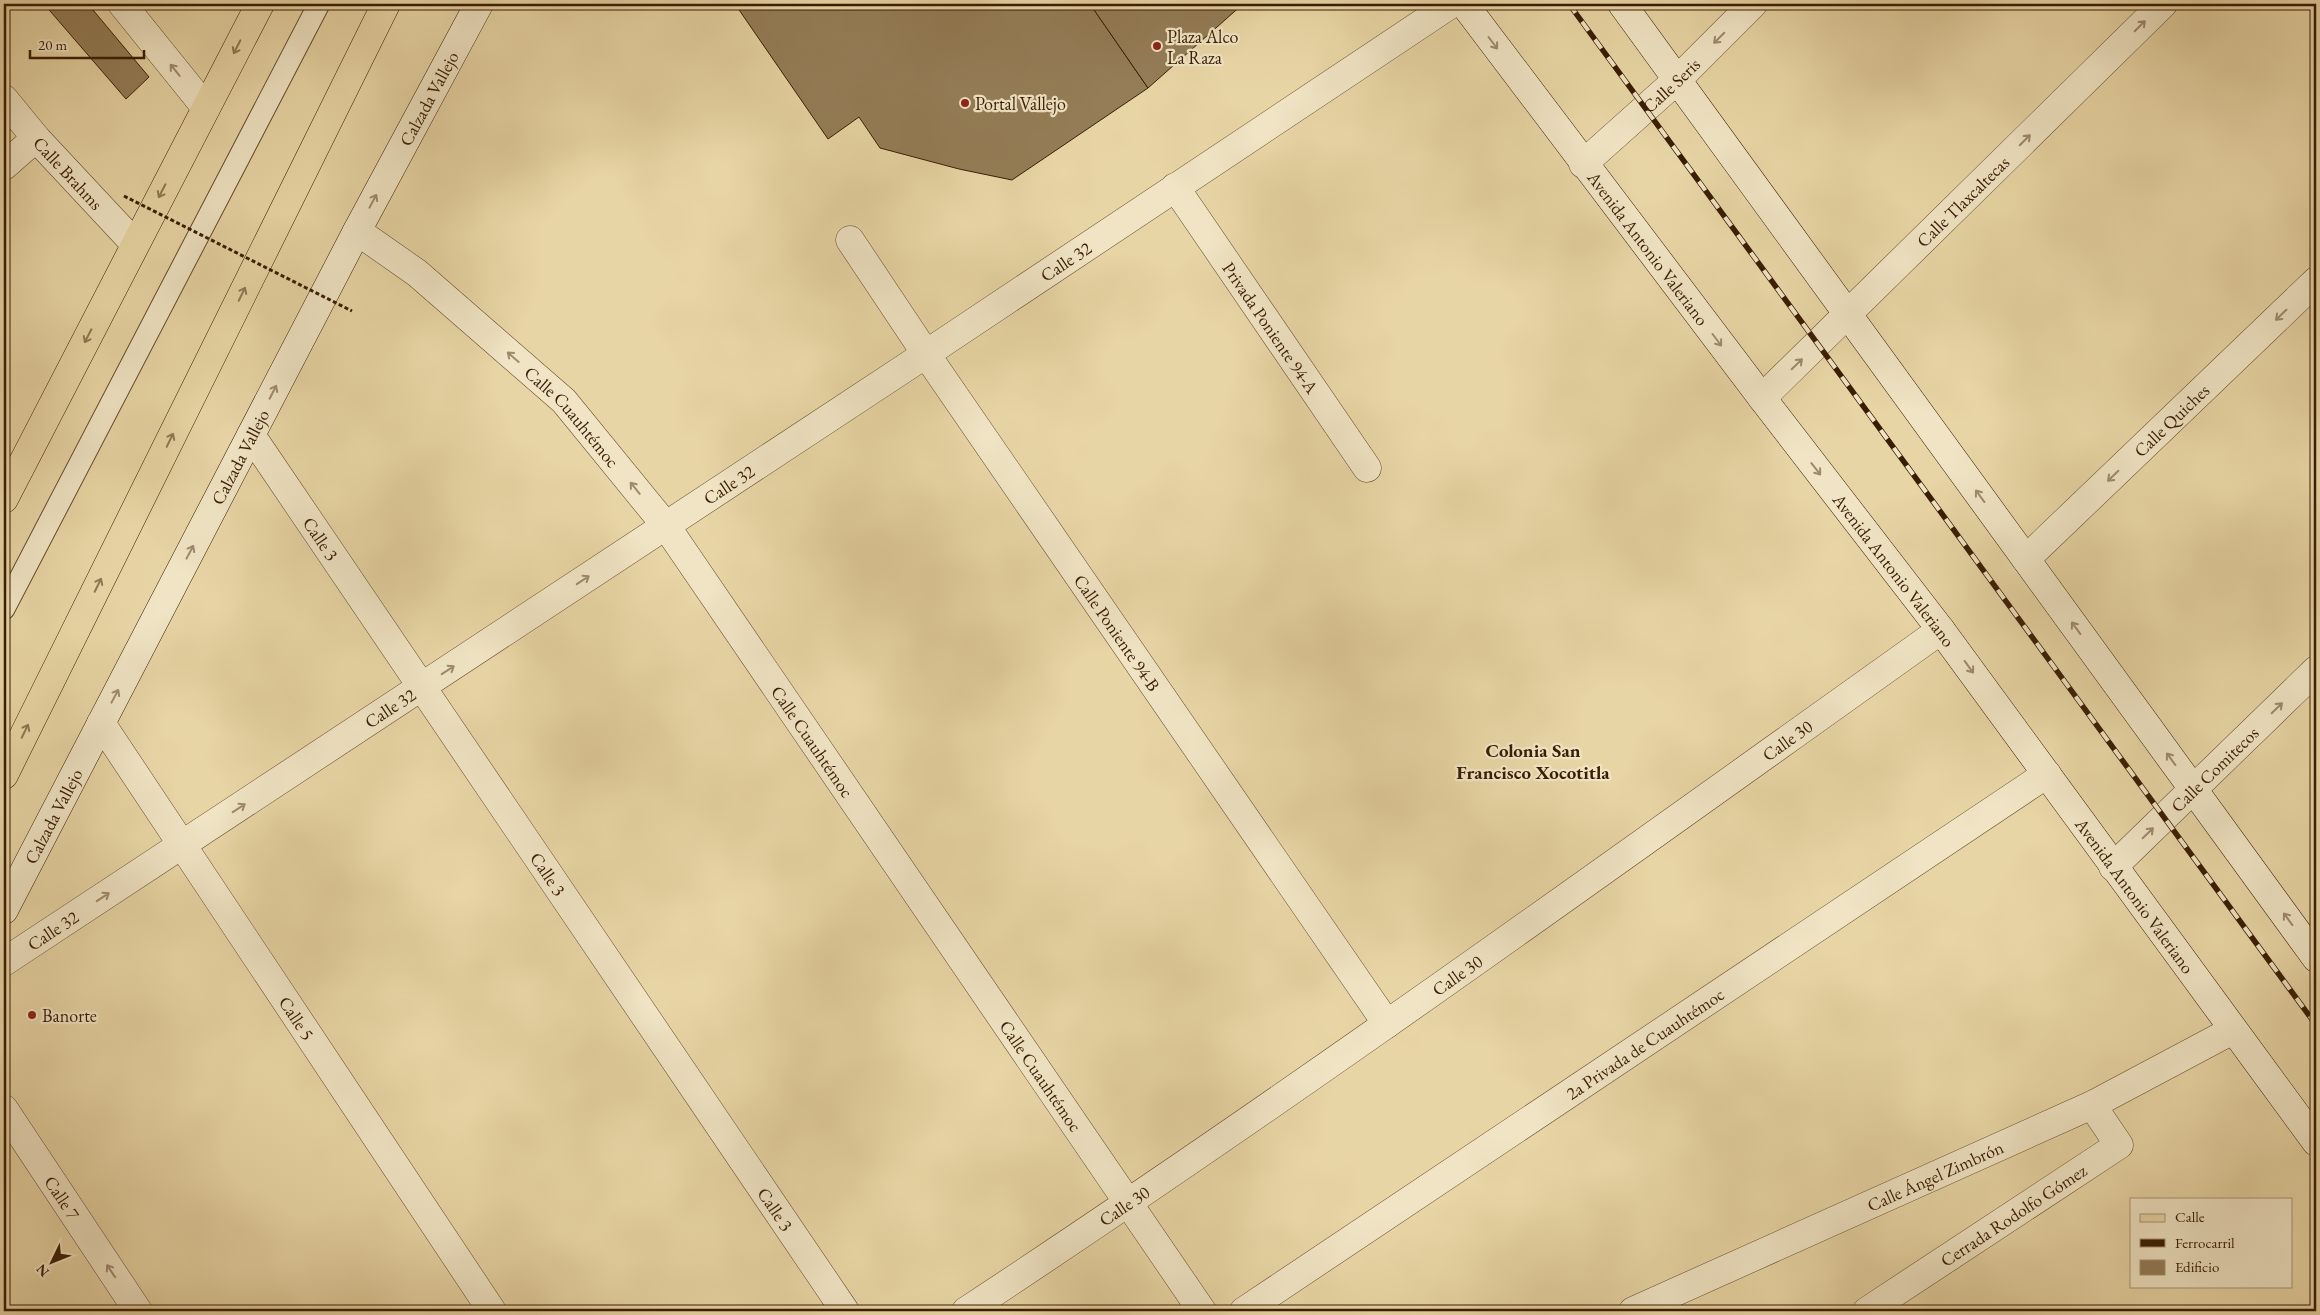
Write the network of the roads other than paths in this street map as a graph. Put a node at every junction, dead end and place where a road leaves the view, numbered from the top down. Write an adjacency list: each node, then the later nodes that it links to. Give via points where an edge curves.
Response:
1 (122, 4): 13 (street, one-way to 1)
2 (260, 4): 13 (main road, one-way to 13)
3 (319, 4): 30 (lane)
4 (386, 4): 36 (main road, one-way to 4)
5 (479, 4): 18 (street, Calzada Vallejo, one-way to 5)
6 (1451, 4): 17 (street, Calle 32)
7 (1464, 4): 15 (street, Avenida Antonio Valeriano, one-way to 15)
8 (1622, 4): 11 (street)
9 (1753, 4): 11 (street, Calle Seris, one-way to 11)
10 (2163, 4): 22 (street, Calle Tlaxcaltecas, one-way to 10)
11 (1677, 80): 15 (street, Calle Seris); 22 (street)
12 (4, 99): 14 (street, Calle Brahms)
13 (206, 108): 20 (main road, one-way to 20)
14 (36, 138): 16 (street); 20 (street, Calle Brahms)
15 (1583, 164): 24 (street, Avenida Antonio Valeriano, one-way to 24)
16 (4, 166)
17 (1175, 187): 23 (street, Calle 32); 26 (street, Privada Poniente 94-A)
18 (357, 231): 25 (street, Calzada Vallejo, one-way to 18); 28 (street, Calle Cuauhtémoc, one-way to 18, via 564,401 417,273)
19 (850, 240): 23 (street, Calle Poniente 94-B)
20 (135, 244): 27 (main road, one-way to 27)
21 (2316, 281): 29 (street, Calle Quiches, one-way to 29)
22 (1849, 314): 24 (street, Calle Tlaxcaltecas, one-way to 22); 29 (street, one-way to 22)
23 (926, 354): 28 (street, Calle 32); 43 (street, Calle Poniente 94-B)
24 (1762, 398): 31 (street, Avenida Antonio Valeriano, one-way to 31)
25 (251, 435): 33 (street, Calle 3); 34 (street, Calzada Vallejo, one-way to 25)
26 (1367, 468)
27 (4, 499)
28 (666, 526): 33 (street, Calle 32, one-way to 28); 48 (street, Calle Cuauhtémoc)
29 (2026, 560): 37 (street, one-way to 29)
30 (4, 609)
31 (1941, 630): 35 (street, Avenida Antonio Valeriano, one-way to 35); 43 (street, Calle 30)
32 (2316, 670): 37 (street, Calle Comitecos, one-way to 32)
33 (422, 686): 38 (street, Calle 32, one-way to 33); 51 (street, Calle 3)
34 (101, 723): 38 (street, Calle 5); 40 (street, Calzada Vallejo)
35 (2047, 774): 39 (street, Avenida Antonio Valeriano); 54 (street, 2a Privada de Cuauhtémoc)
36 (4, 775)
37 (2193, 789): 39 (street, Calle Comitecos, one-way to 37); 41 (street, one-way to 37)
38 (183, 845): 42 (street, Calle 32, one-way to 38); 50 (street, Calle 5)
39 (2113, 867): 44 (street, Avenida Antonio Valeriano)
40 (4, 910)
41 (2316, 958)
42 (4, 962)
43 (1386, 1024): 48 (street, Calle 30)
44 (2233, 1030): 45 (street, Calle Ángel Zimbrón); 47 (street, Avenida Antonio Valeriano)
45 (2092, 1105): 55 (street, Calle Ángel Zimbrón); 56 (street, Cerrada Rodolfo Gómez, via 2119,1145)
46 (4, 1109): 49 (street, Calle 7, one-way to 46)
47 (2316, 1142)
48 (1128, 1204): 52 (street, Calle 30); 53 (street, Calle Cuauhtémoc)
49 (138, 1311)
50 (492, 1311)
51 (845, 1311)
52 (966, 1311)
53 (1202, 1311)
54 (1244, 1311)
55 (1633, 1311)
56 (1867, 1311)

